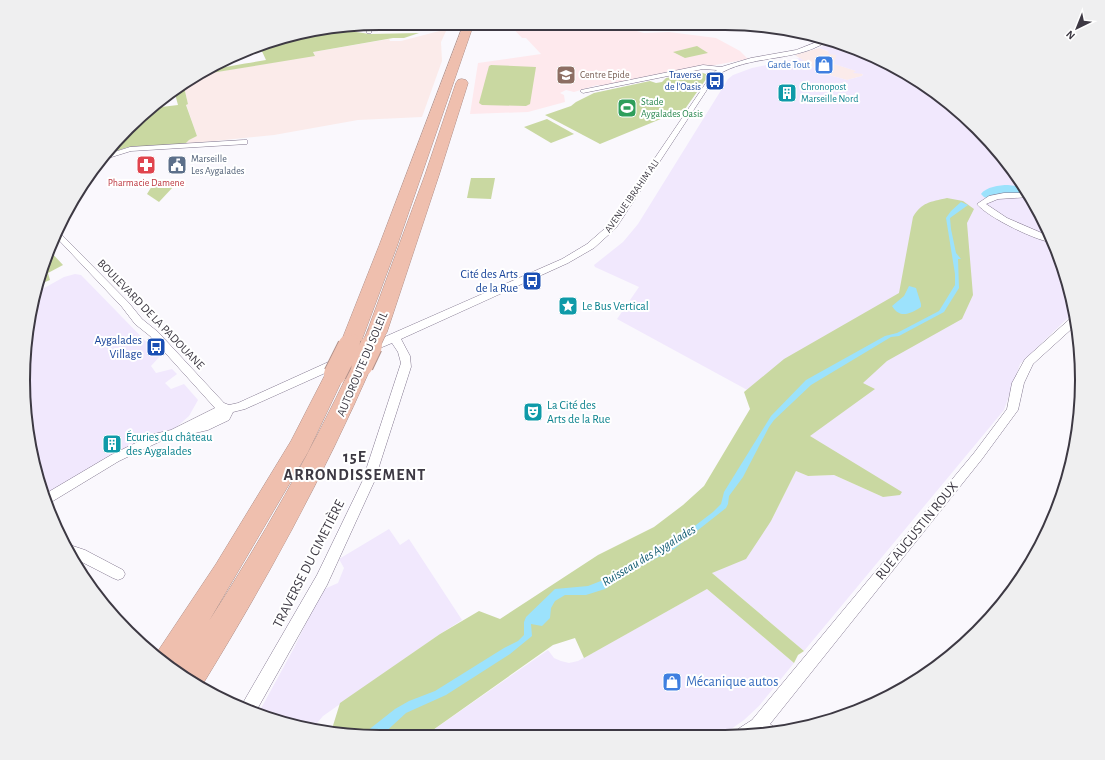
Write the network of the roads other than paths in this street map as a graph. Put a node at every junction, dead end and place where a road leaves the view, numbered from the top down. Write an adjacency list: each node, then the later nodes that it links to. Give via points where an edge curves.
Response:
1 (466, 30): 6 (highway, AUTOROUTE DU SOLEIL, via 437,110)
2 (820, 43): 3 (street, via 806,50)
3 (720, 69): 5 (street, via 703,68); 13 (street, AVENUE IBRAHIM ALI, via 613,226 601,239 531,277)
4 (465, 74): 6 (highway, AUTOROUTE DU SOLEIL, via 453,109)
5 (583, 91)
6 (439, 128): 13 (highway, AUTOROUTE DU SOLEIL); 14 (highway, AUTOROUTE DU SOLEIL, bridge, via 351,342)
7 (244, 142): 8 (street, via 130,148)
8 (112, 155)
9 (1022, 195): 11 (street, via 994,197 981,204 985,210)
10 (61, 237): 15 (street, BOULEVARD DE LA PADOUANE, via 220,406)
11 (1044, 237)
12 (1070, 324): 22 (street, RUE AUGUSTIN ROUX, via 1029,362 1018,383 1012,410 1006,419)
13 (385, 335): 14 (street, AVENUE IBRAHIM ALI); 20 (highway, AUTOROUTE DU SOLEIL, bridge, via 362,365 308,478); 21 (street, TRAVERSE DU CIMETIÈRE, via 400,345 407,361 368,482 322,580)
14 (330, 371): 15 (street, AVENUE IBRAHIM ALI); 19 (highway, AUTOROUTE DU SOLEIL, via 300,446)
15 (229, 409): 16 (street, via 225,417 204,427 158,437 115,458)
16 (50, 496)
17 (76, 553): 18 (street)
18 (118, 574)
19 (169, 659)
20 (191, 674)
21 (251, 705)
22 (765, 728)

